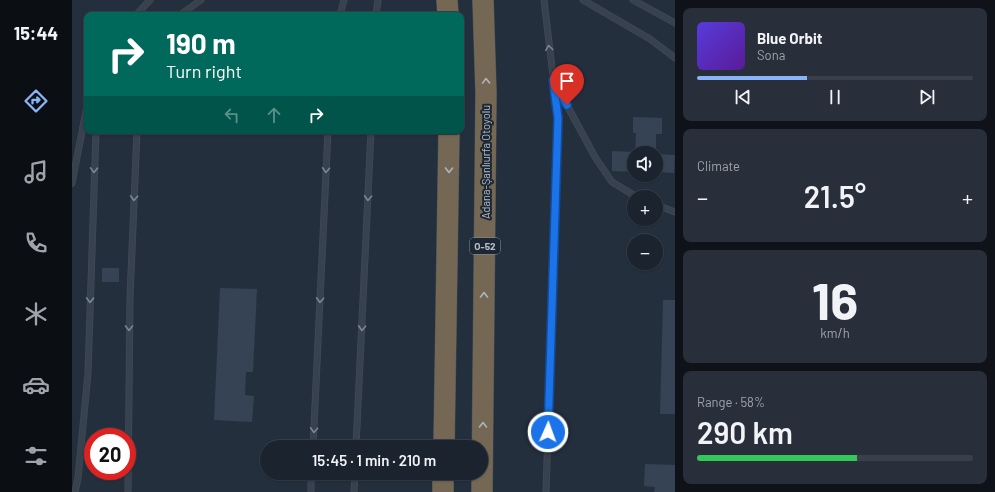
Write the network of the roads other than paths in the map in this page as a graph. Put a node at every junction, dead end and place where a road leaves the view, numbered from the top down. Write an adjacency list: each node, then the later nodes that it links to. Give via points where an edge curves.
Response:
1 (150, 0): 10 (lane)
2 (201, 0): 11 (lane)
3 (344, 0): 12 (lane)
4 (378, 0): 13 (lane)
5 (447, 0): 14 (highway)
6 (483, 0): 39 (highway, Adana-Şanlıurfa Otoyolu / O-52, one-way to 6, via 486,93)
7 (544, 0): 17 (lane, one-way to 7)
8 (583, 0): 16 (lane, via 650,39)
9 (633, 0): 15 (lane)
10 (139, 12)
11 (184, 12)
12 (341, 12)
13 (376, 12)
14 (448, 12)
15 (675, 23)
16 (675, 58)
17 (553, 80): 25 (lane, via 595,157 612,182); 40 (lane, via 558,118)
18 (84, 121): 24 (lane)
19 (96, 134): 34 (lane, one-way to 34, via 88,373)
20 (137, 134): 35 (lane, one-way to 35, via 130,298)
21 (328, 134): 28 (lane, one-way to 28)
22 (371, 134): 29 (lane, one-way to 29)
23 (450, 134): 30 (highway, one-way to 30)
24 (72, 183)
25 (627, 191)
26 (663, 208): 27 (lane)
27 (675, 212)
28 (313, 440)
29 (356, 440)
30 (444, 440)
31 (312, 480): 36 (lane)
32 (355, 480): 37 (lane)
33 (443, 480): 38 (highway)
34 (75, 492)
35 (128, 492)
36 (311, 492)
37 (354, 492)
38 (443, 492)
39 (482, 492)
40 (546, 492)

